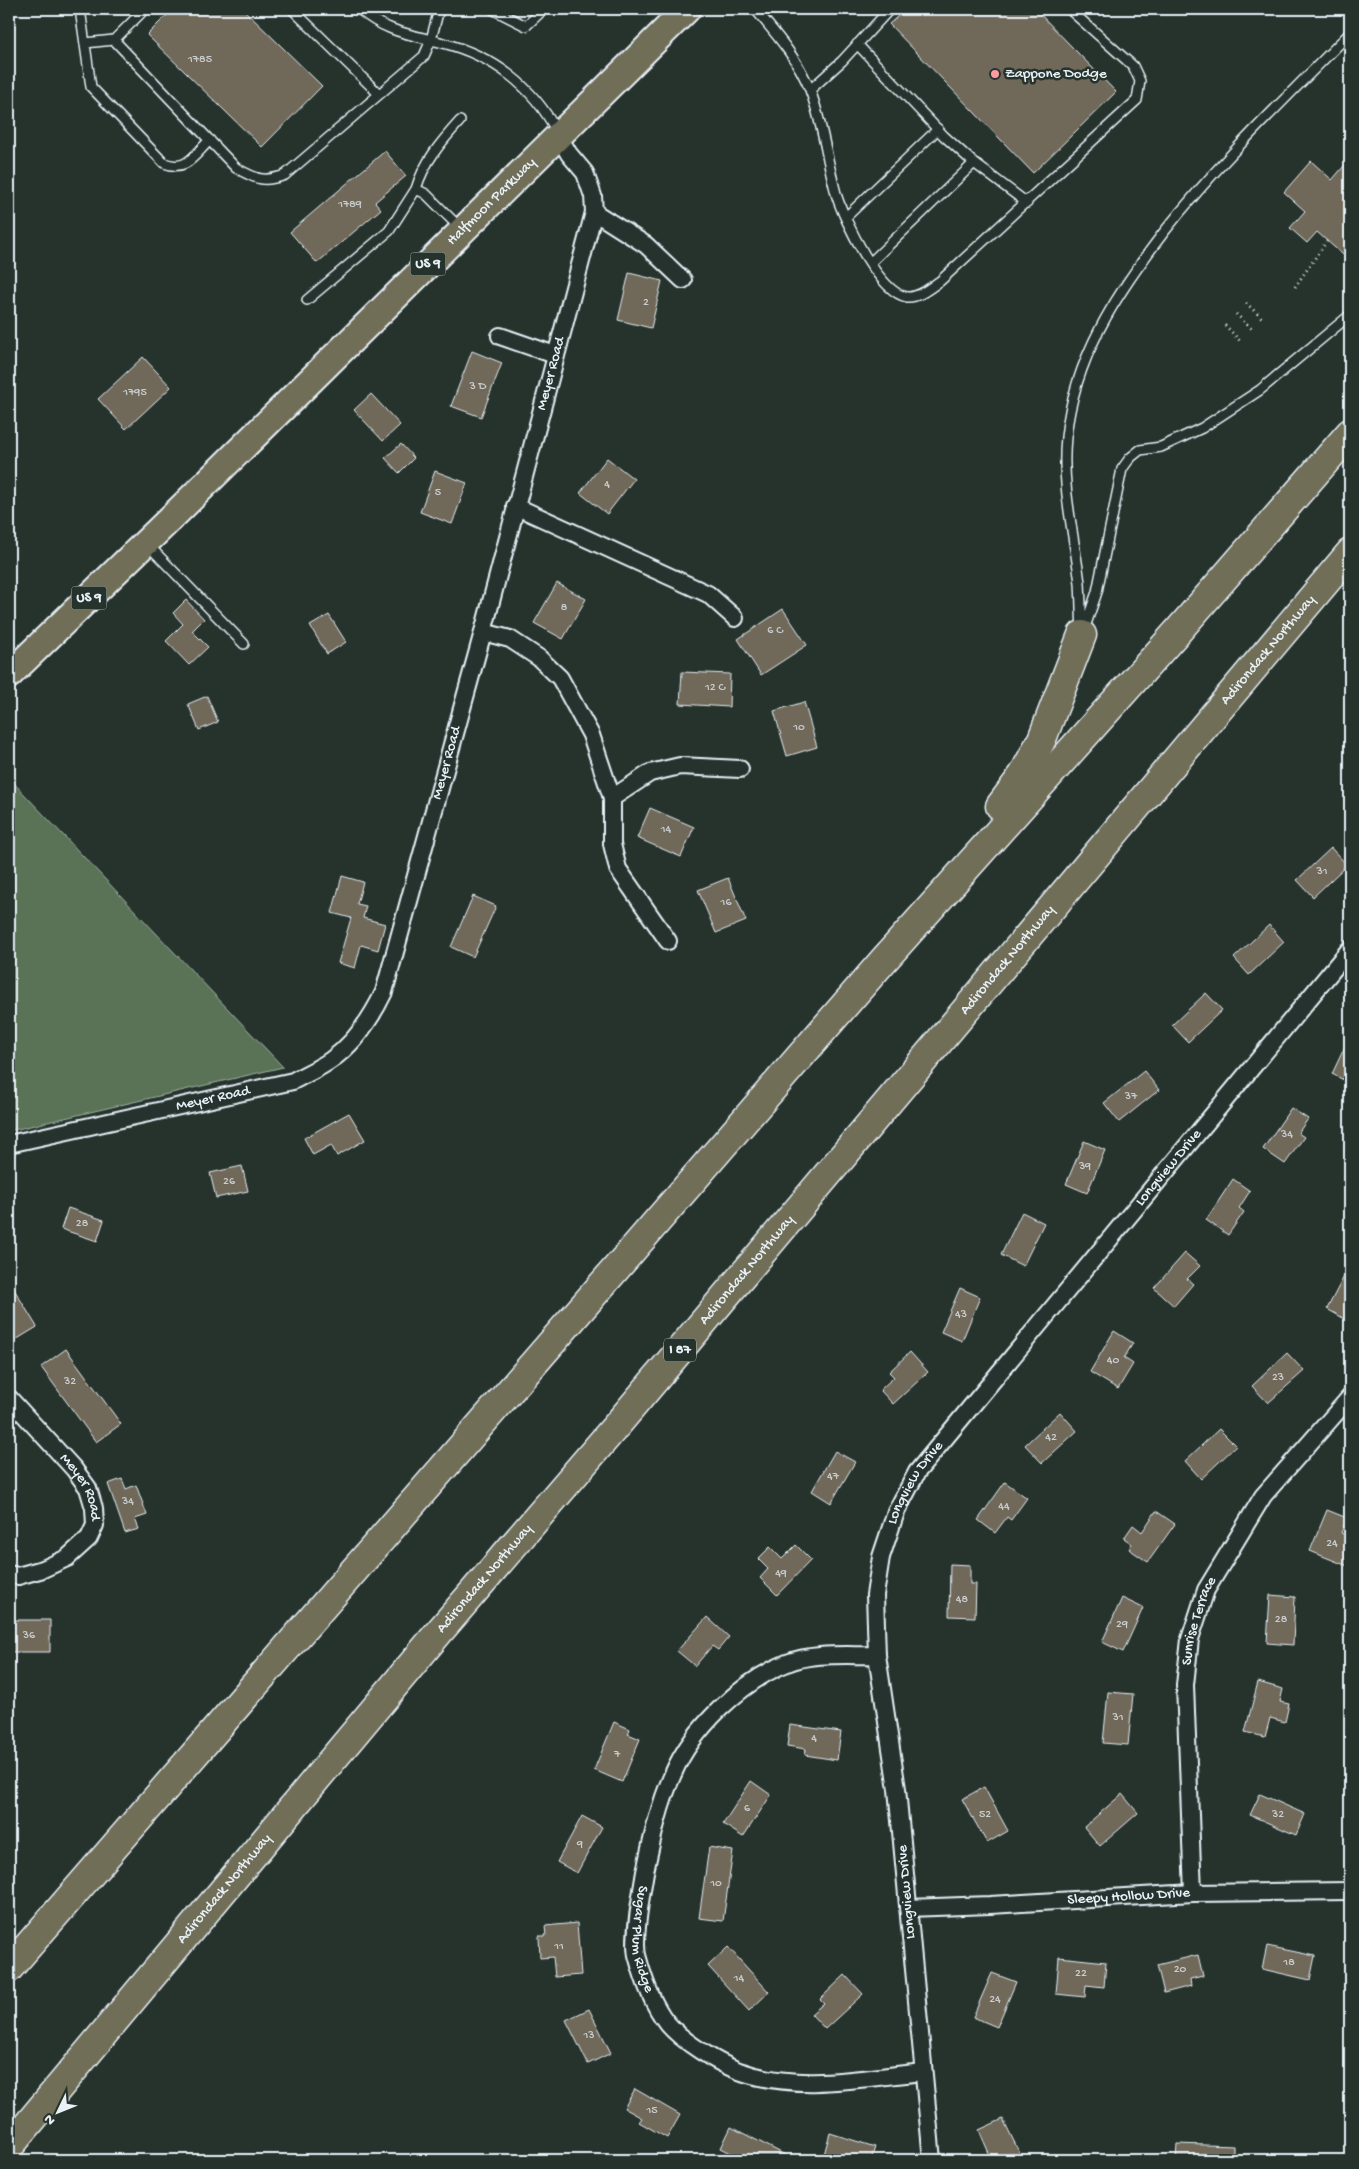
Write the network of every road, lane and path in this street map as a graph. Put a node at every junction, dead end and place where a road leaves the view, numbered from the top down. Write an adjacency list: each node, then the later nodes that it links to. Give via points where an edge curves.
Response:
1 (80, 9): 15 (lane)
2 (146, 9): 13 (lane)
3 (292, 9): 18 (lane)
4 (359, 9): 14 (lane, via 386,28)
5 (439, 9): 14 (lane)
6 (492, 9): 7 (lane, via 526,26)
7 (544, 9)
8 (687, 9): 21 (main road, Halfmoon Parkway / US 9)
9 (755, 9): 17 (lane, via 795,59)
10 (890, 9): 16 (lane)
11 (1070, 9): 25 (lane, via 1132,66 1140,81 1138,100)
12 (1350, 33): 49 (lane, via 1253,129 1200,187 1134,271 1088,352 1073,393 1066,438 1065,485 1080,584)
13 (114, 40): 15 (lane); 22 (lane)
14 (431, 40): 18 (lane, via 424,56); 21 (lane, via 469,51 492,62 534,96)
15 (85, 43): 22 (lane, via 91,87 164,163 183,166)
16 (857, 44): 17 (lane); 20 (lane)
17 (810, 90): 27 (lane, via 838,198)
18 (379, 94): 22 (lane, via 286,175 272,180 257,180 236,168)
19 (460, 121): 24 (lane, via 429,158)
20 (938, 129): 23 (lane); 27 (lane)
21 (558, 135): 26 (street, Meyer Road, via 585,174 593,196); 28 (main road, Halfmoon Parkway / US 9)
22 (210, 140)
23 (974, 163): 25 (lane); 30 (lane)
24 (416, 189): 28 (lane, via 426,194); 33 (lane, via 389,231)
25 (1027, 203): 30 (lane, via 940,281 921,294 906,297 893,290)
26 (594, 212): 31 (street, via 646,245); 42 (street, Meyer Road)
27 (846, 217): 30 (lane)
28 (462, 230): 45 (main road, Halfmoon Parkway / US 9)
29 (1327, 241): 32 (path)
30 (870, 263)
31 (683, 280)
32 (1296, 287)
33 (307, 300)
34 (1246, 303): 37 (path)
35 (1236, 314): 39 (path)
36 (1350, 314): 49 (lane, via 1260,390 1202,428 1160,447 1140,450 1130,458 1122,469 1097,592)
37 (1263, 319)
38 (1225, 325): 41 (path)
39 (1252, 329)
40 (500, 336): 42 (street)
41 (1240, 340)
42 (556, 355): 44 (street, Meyer Road)
43 (1350, 433): 56 (highway)
44 (515, 506): 47 (street, via 708,594); 48 (street, Meyer Road)
45 (146, 543): 50 (lane); 51 (main road, US 9)
46 (1350, 553): 67 (highway, Adirondack Northway / I 87)
47 (734, 618)
48 (483, 632): 53 (street, via 510,639 540,658 560,678 591,735); 57 (street, Meyer Road, via 384,992 374,1013 345,1048 331,1060 293,1081)
49 (1082, 634): 56 (highway, via 1042,739 1023,775)
50 (244, 644)
51 (9, 675)
52 (740, 768): 53 (street, via 680,766 650,773)
53 (612, 798): 54 (street, via 612,844 618,870)
54 (668, 941)
55 (1350, 949): 61 (street, Longview Drive, via 917,1472 896,1512 880,1557 875,1595)
56 (883, 961): 65 (highway)
57 (9, 1144)
58 (1350, 1397): 63 (street, Sunrise Terrace, via 1263,1496 1206,1590 1190,1639 1185,1685)
59 (9, 1398): 60 (street, Meyer Road, via 88,1488 95,1525 89,1538 67,1558 18,1576)
60 (9, 1574)
61 (877, 1655): 64 (street, Longview Drive, via 896,1789); 66 (street, Sugar Plum Ridge, via 806,1658 787,1663 749,1684 722,1706 691,1742 673,1772 662,1802 640,1897 636,1952 649,1993 667,2023 696,2048 738,2070 777,2081 814,2082)
62 (1350, 1891): 63 (street, Sleepy Hollow Drive)
63 (1193, 1893): 64 (street, Sleepy Hollow Drive)
64 (908, 1908): 66 (street, Longview Drive)
65 (9, 1968)
66 (923, 2072): 68 (street, Longview Drive)
67 (9, 2147)
68 (932, 2160)

